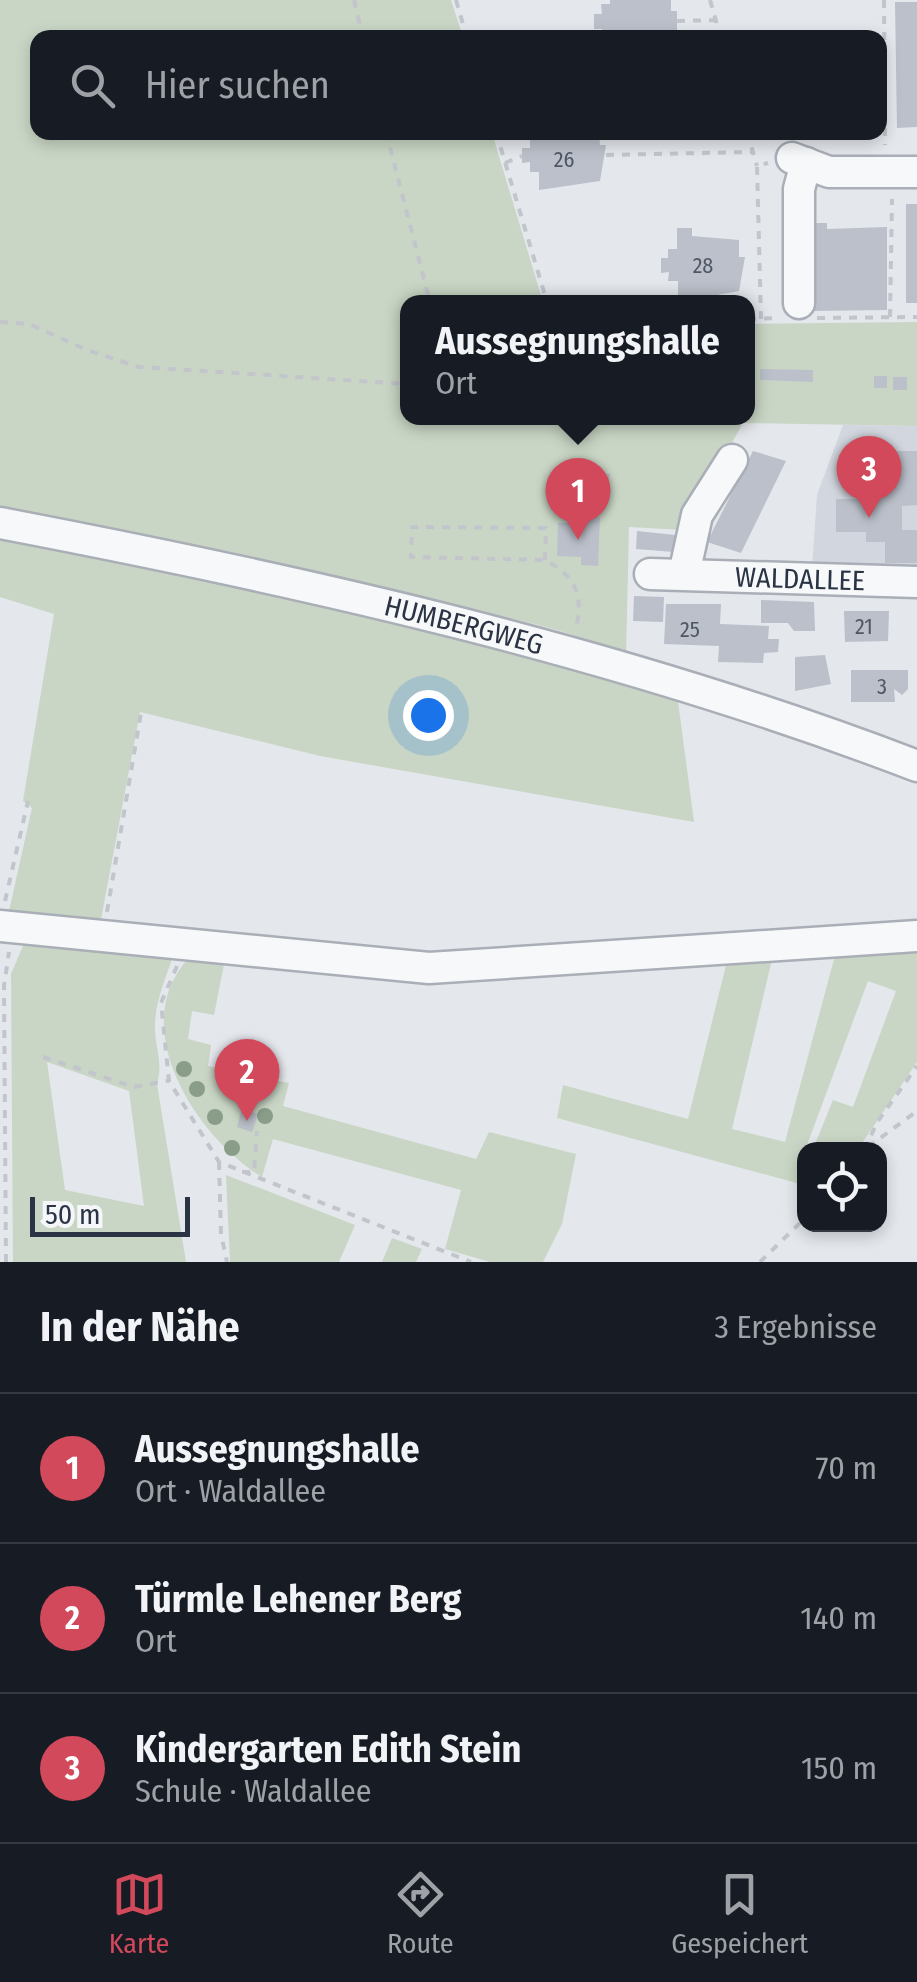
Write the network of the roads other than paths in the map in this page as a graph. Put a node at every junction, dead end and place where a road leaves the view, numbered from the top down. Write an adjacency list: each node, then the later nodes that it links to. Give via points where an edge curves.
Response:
1 (917, 172): 2 (street, via 829,172 799,160)
2 (798, 313)
3 (732, 460): 6 (street, via 697,516)
4 (0, 523): 8 (street, HUMBERGWEG, via 571,652 732,699)
5 (650, 574): 6 (street, WALDALLEE)
6 (684, 574): 7 (street, WALDALLEE)
7 (917, 582)
8 (917, 766)
9 (6, 927): 10 (street, via 429,968)
10 (917, 936)

